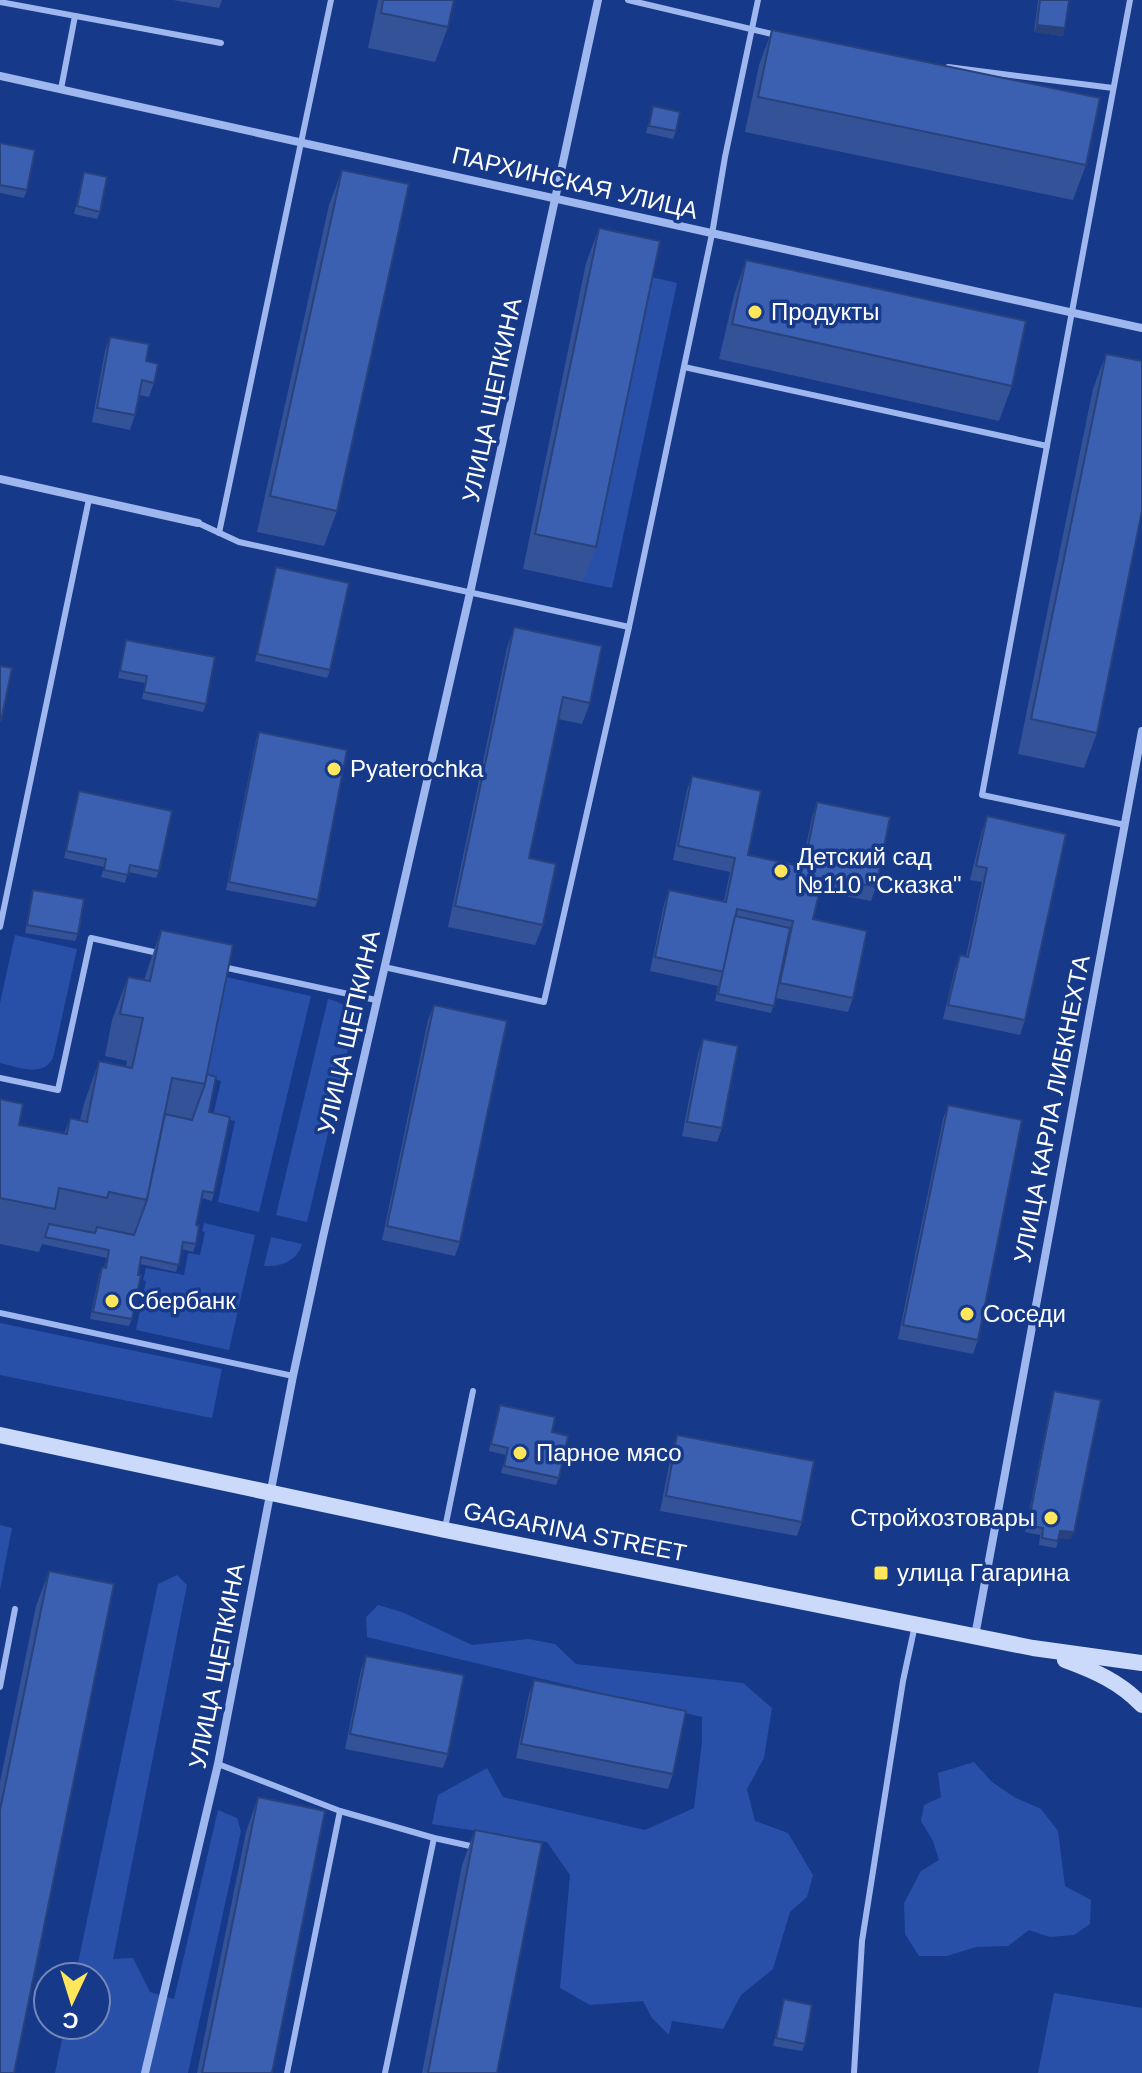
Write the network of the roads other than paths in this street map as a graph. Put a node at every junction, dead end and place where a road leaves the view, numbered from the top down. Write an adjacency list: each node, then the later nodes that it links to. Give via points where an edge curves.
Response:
1 (331, 0): 15 (lane)
2 (598, 0): 16 (street, УЛИЦА ЩЕПКИНА)
3 (628, 0): 8 (lane)
4 (758, 0): 8 (lane)
5 (1130, 0): 13 (lane)
6 (0, 2): 7 (lane)
7 (75, 16): 10 (lane); 14 (lane)
8 (752, 30): 9 (lane); 17 (lane)
9 (783, 36)
10 (221, 43)
11 (941, 66): 13 (lane)
12 (0, 76): 14 (street, ПАРХИНСКАЯ УЛИЦА)
13 (1113, 88): 18 (lane)
14 (61, 89): 15 (street, ПАРХИНСКАЯ УЛИЦА)
15 (301, 143): 16 (street, ПАРХИНСКАЯ УЛИЦА); 25 (lane)
16 (555, 199): 17 (street, ПАРХИНСКАЯ УЛИЦА); 26 (street, УЛИЦА ЩЕПКИНА)
17 (712, 234): 18 (street, ПАРХИНСКАЯ УЛИЦА); 20 (lane)
18 (1071, 312): 19 (street, ПАРХИНСКАЯ УЛИЦА); 21 (lane)
19 (1142, 328)
20 (684, 367): 21 (lane); 27 (lane)
21 (1047, 446): 29 (lane, via 982,795)
22 (0, 479): 23 (street)
23 (89, 499): 24 (street); 30 (lane)
24 (198, 523): 25 (lane)
25 (219, 533): 26 (lane, via 239,542)
26 (470, 593): 27 (lane); 33 (street, УЛИЦА ЩЕПКИНА)
27 (629, 627): 33 (lane, via 544,1002)
28 (1142, 731): 29 (street, УЛИЦА КАРЛА ЛИБКНЕХТА)
29 (1125, 825): 44 (street, УЛИЦА КАРЛА ЛИБКНЕХТА)
30 (0, 927)
31 (168, 955): 35 (lane, via 91,938 58,1090)
32 (214, 965): 34 (lane)
33 (384, 967): 34 (street, УЛИЦА ЩЕПКИНА)
34 (376, 1000): 37 (street, УЛИЦА ЩЕПКИНА)
35 (0, 1078)
36 (0, 1313): 37 (lane)
37 (293, 1376): 40 (street, УЛИЦА ЩЕПКИНА)
38 (473, 1391): 41 (lane)
39 (0, 1435): 40 (main road, GAGARINA STREET)
40 (272, 1492): 41 (main road, GAGARINA STREET); 49 (street, УЛИЦА ЩЕПКИНА)
41 (445, 1530): 43 (main road, GAGARINA STREET)
42 (15, 1609): 47 (lane)
43 (915, 1625): 44 (main road, GAGARINA STREET); 56 (lane, via 862,1941)
44 (975, 1636): 45 (main road, GAGARINA STREET)
45 (1033, 1648): 46 (main road, GAGARINA STREET); 48 (main road, via 1093,1670 1127,1689)
46 (1142, 1663)
47 (0, 1687)
48 (1142, 1705)
49 (218, 1764): 50 (lane); 53 (street, УЛИЦА ЩЕПКИНА)
50 (340, 1811): 51 (lane); 54 (lane)
51 (434, 1838): 52 (lane); 55 (lane)
52 (480, 1848)
53 (145, 2073)
54 (287, 2073)
55 (385, 2073)
56 (854, 2073)

